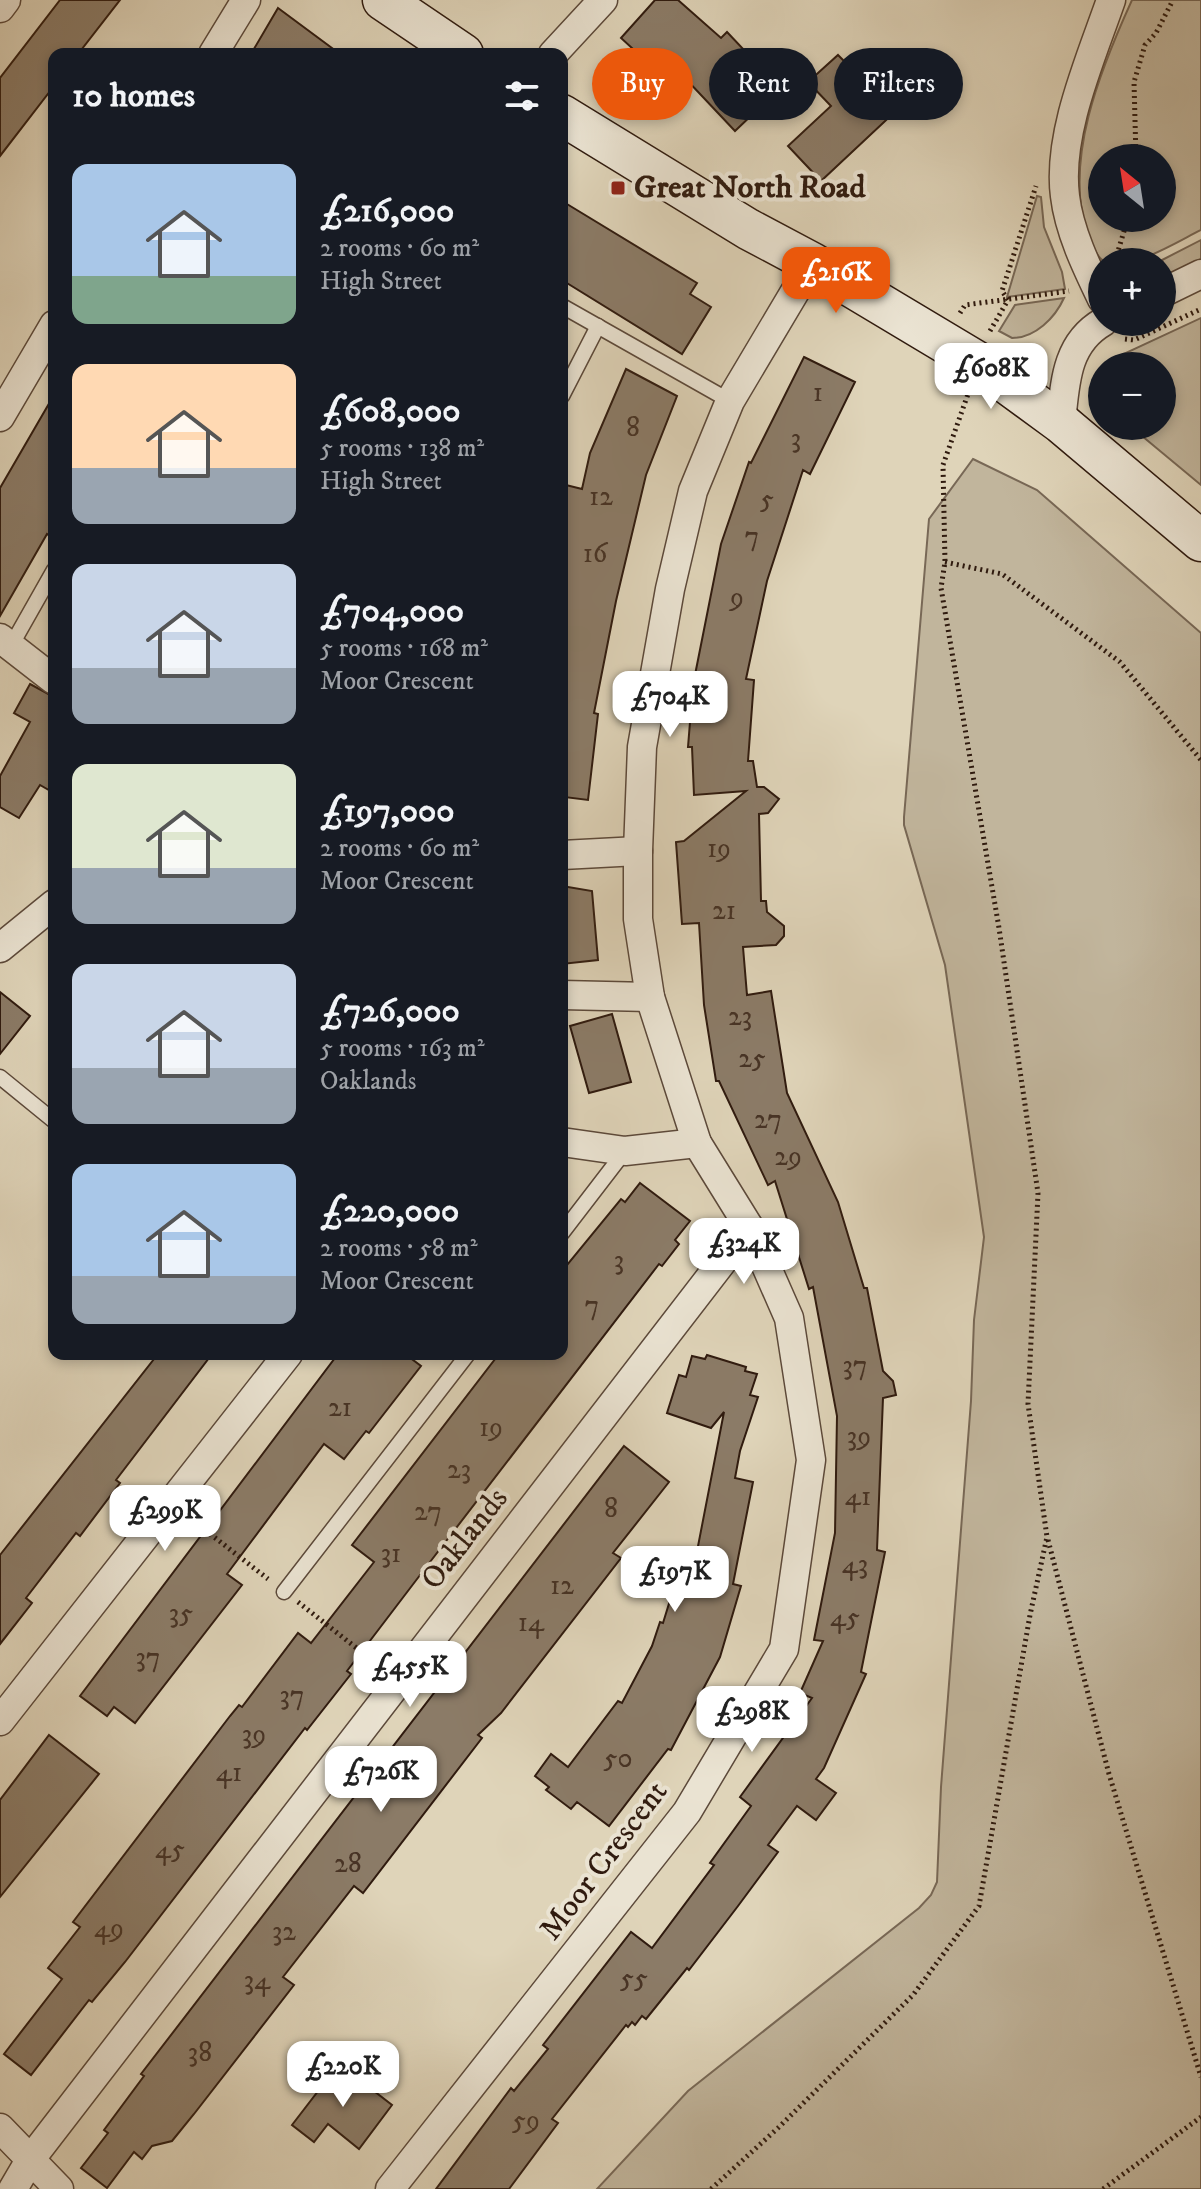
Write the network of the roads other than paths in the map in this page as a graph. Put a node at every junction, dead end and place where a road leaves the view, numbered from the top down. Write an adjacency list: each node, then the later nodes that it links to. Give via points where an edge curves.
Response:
1 (6, 0): 6 (street)
2 (246, 0): 7 (street)
3 (383, 0): 8 (main road)
4 (603, 0): 9 (street)
5 (1111, 0): 11 (street, via 1064,162 1070,221)
6 (0, 8)
7 (217, 48)
8 (454, 48)
9 (559, 48)
10 (568, 119): 12 (main road)
11 (1088, 253)
12 (812, 263): 20 (street, Moor Crescent); 22 (main road, via 966,355)
13 (1201, 274): 14 (street)
14 (1176, 286)
15 (568, 309): 16 (lane)
16 (598, 326): 19 (lane); 20 (lane)
17 (1088, 332): 22 (street, via 1068,369)
18 (48, 335): 21 (street)
19 (568, 384)
20 (730, 401): 27 (street, Moor Crescent, via 693,491 670,589 642,747)
21 (0, 417)
22 (1061, 423): 23 (main road)
23 (1201, 541)
24 (48, 579): 25 (lane)
25 (6, 642): 26 (street)
26 (48, 675)
27 (638, 851): 28 (street); 32 (street, Moor Crescent, via 638,919)
28 (568, 855)
29 (48, 909): 30 (street)
30 (0, 948)
31 (568, 995): 32 (street)
32 (650, 997): 36 (street, Moor Crescent)
33 (0, 1077): 34 (lane)
34 (48, 1116)
35 (568, 1143): 37 (street)
36 (697, 1143): 37 (street); 39 (street, Moor Crescent)
37 (625, 1151): 38 (lane)
38 (568, 1225)
39 (749, 1227): 45 (street, Oaklands); 48 (street, Moor Crescent, via 789,1318 811,1460 784,1649 687,1812)
40 (283, 1360): 43 (street)
41 (463, 1360): 42 (lane)
42 (284, 1592)
43 (0, 1721)
44 (0, 2128): 45 (street)
45 (30, 2160): 46 (street, Oaklands); 47 (street)
46 (13, 2189)
47 (59, 2189)
48 (390, 2189)

